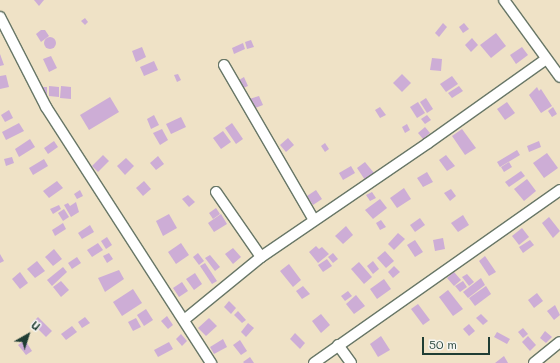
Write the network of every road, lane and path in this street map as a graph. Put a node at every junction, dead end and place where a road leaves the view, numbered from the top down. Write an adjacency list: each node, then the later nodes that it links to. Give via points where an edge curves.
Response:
1 (504, 0): 3 (street)
2 (0, 18): 10 (street, via 46,107)
3 (546, 59): 5 (street); 8 (street)
4 (224, 64): 8 (street)
5 (560, 78)
6 (560, 190): 12 (street)
7 (216, 192): 9 (street)
8 (314, 220): 9 (street)
9 (261, 257): 10 (street)
10 (184, 320): 13 (street)
11 (560, 342): 16 (street)
12 (338, 345): 14 (street); 15 (street)
13 (211, 363)
14 (314, 363)
15 (351, 363)
16 (534, 363)

